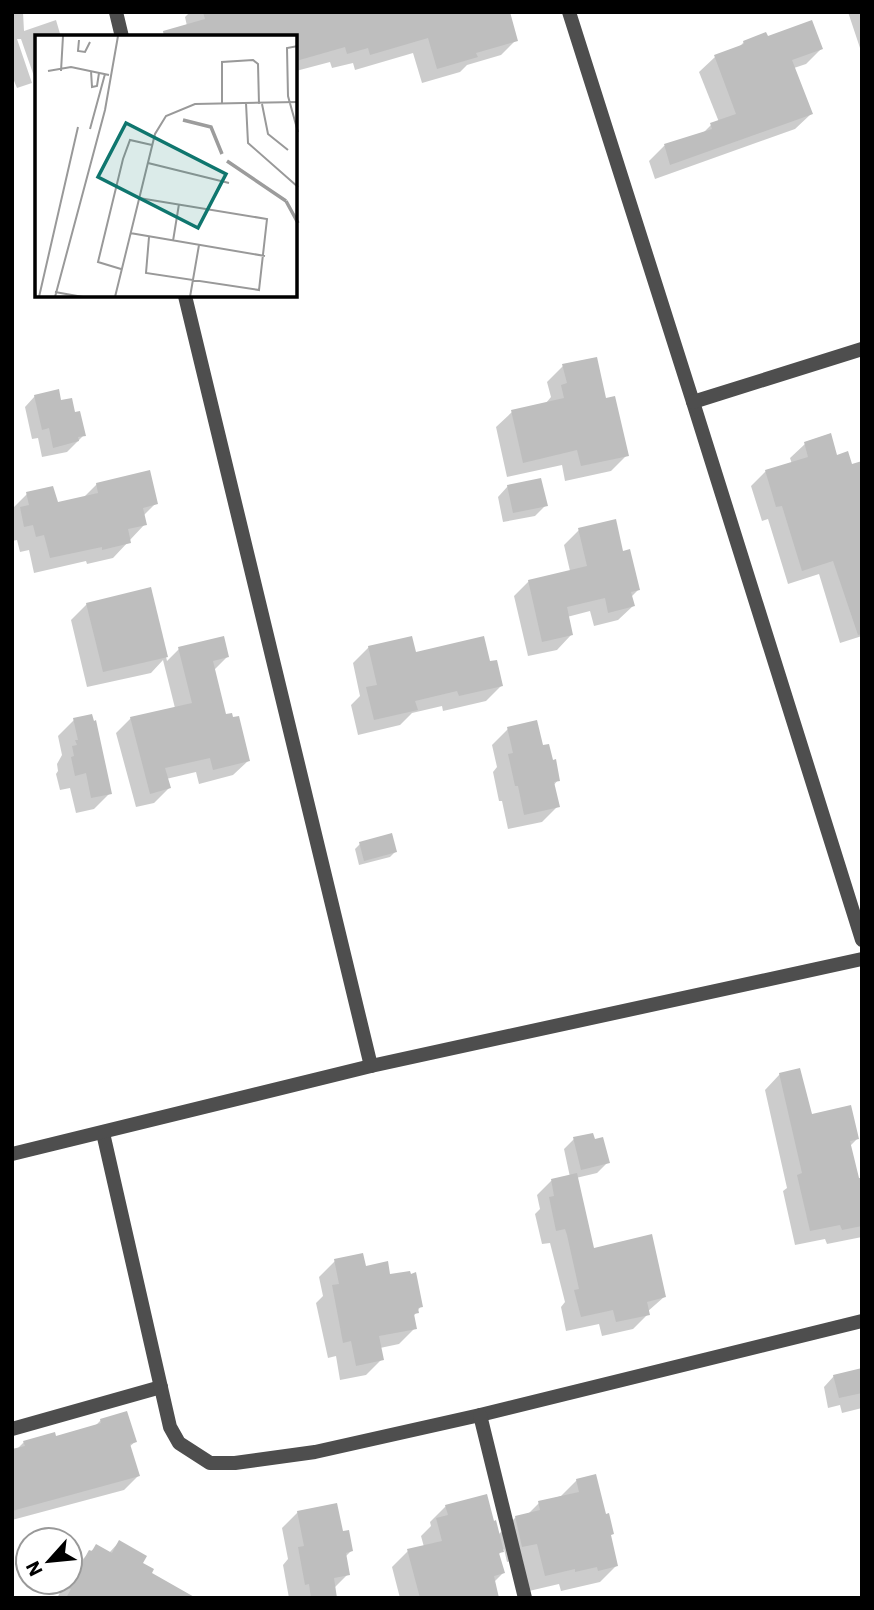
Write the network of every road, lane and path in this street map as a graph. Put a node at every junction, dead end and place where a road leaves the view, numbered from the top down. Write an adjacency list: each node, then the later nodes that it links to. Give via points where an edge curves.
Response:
1 (116, 12): 3 (street)
2 (569, 12): 6 (street)
3 (122, 35)
4 (185, 298): 9 (street)
5 (862, 349): 6 (street)
6 (693, 402): 7 (street)
7 (862, 940)
8 (862, 959): 9 (street)
9 (372, 1066): 10 (street)
10 (103, 1133): 11 (street); 13 (street)
11 (12, 1154)
12 (862, 1321): 14 (street)
13 (161, 1387): 14 (street, via 170,1427 179,1443 209,1463 315,1452); 15 (street)
14 (480, 1415): 16 (street)
15 (12, 1429)
16 (525, 1598)

